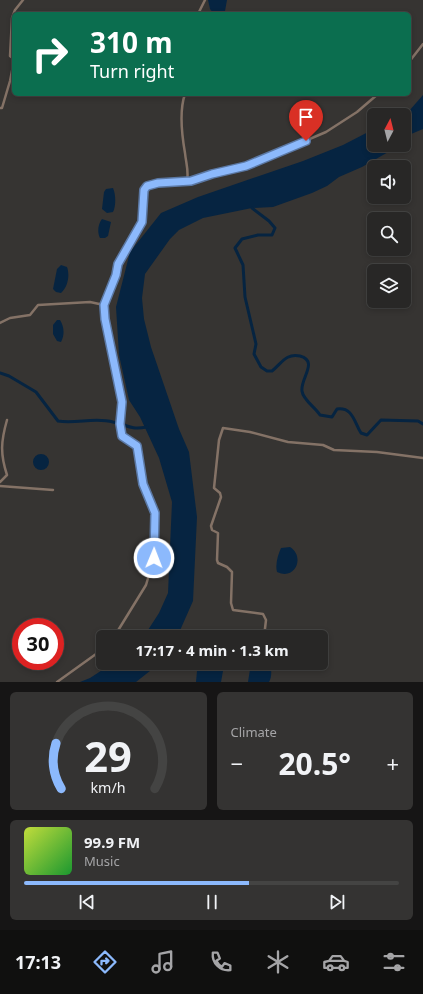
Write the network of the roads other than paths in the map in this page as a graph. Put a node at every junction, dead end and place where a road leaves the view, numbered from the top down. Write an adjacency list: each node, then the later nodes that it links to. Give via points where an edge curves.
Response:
1 (23, 0): 3 (street)
2 (205, 0): 4 (street)
3 (14, 12)
4 (199, 12)
5 (12, 21): 7 (street)
6 (423, 44): 8 (street)
7 (12, 58)
8 (411, 59)
9 (12, 70): 12 (street, via 6,98)
10 (185, 96): 13 (street, via 182,133 189,170)
11 (376, 96): 13 (street, via 357,112 318,136 246,166)
12 (0, 108)
13 (187, 181): 14 (street, via 158,183 147,186 144,190 142,222 121,257)
14 (104, 305): 15 (street, via 90,302 38,305 30,314); 21 (street, via 122,402 122,436 137,446 143,484 155,513 154,558 146,585)
15 (0, 323)
16 (7, 420): 18 (street, via 0,444 1,463 7,475)
17 (423, 458): 22 (street, via 334,450 323,445 288,442 223,428 219,440 214,488 221,497 212,526 212,530 218,533 217,560 232,572 230,596 233,610 263,614 266,620)
18 (0, 482)
19 (0, 486): 20 (street)
20 (53, 490)
21 (118, 630)
22 (265, 630)
23 (96, 654): 24 (street)
24 (58, 682)

